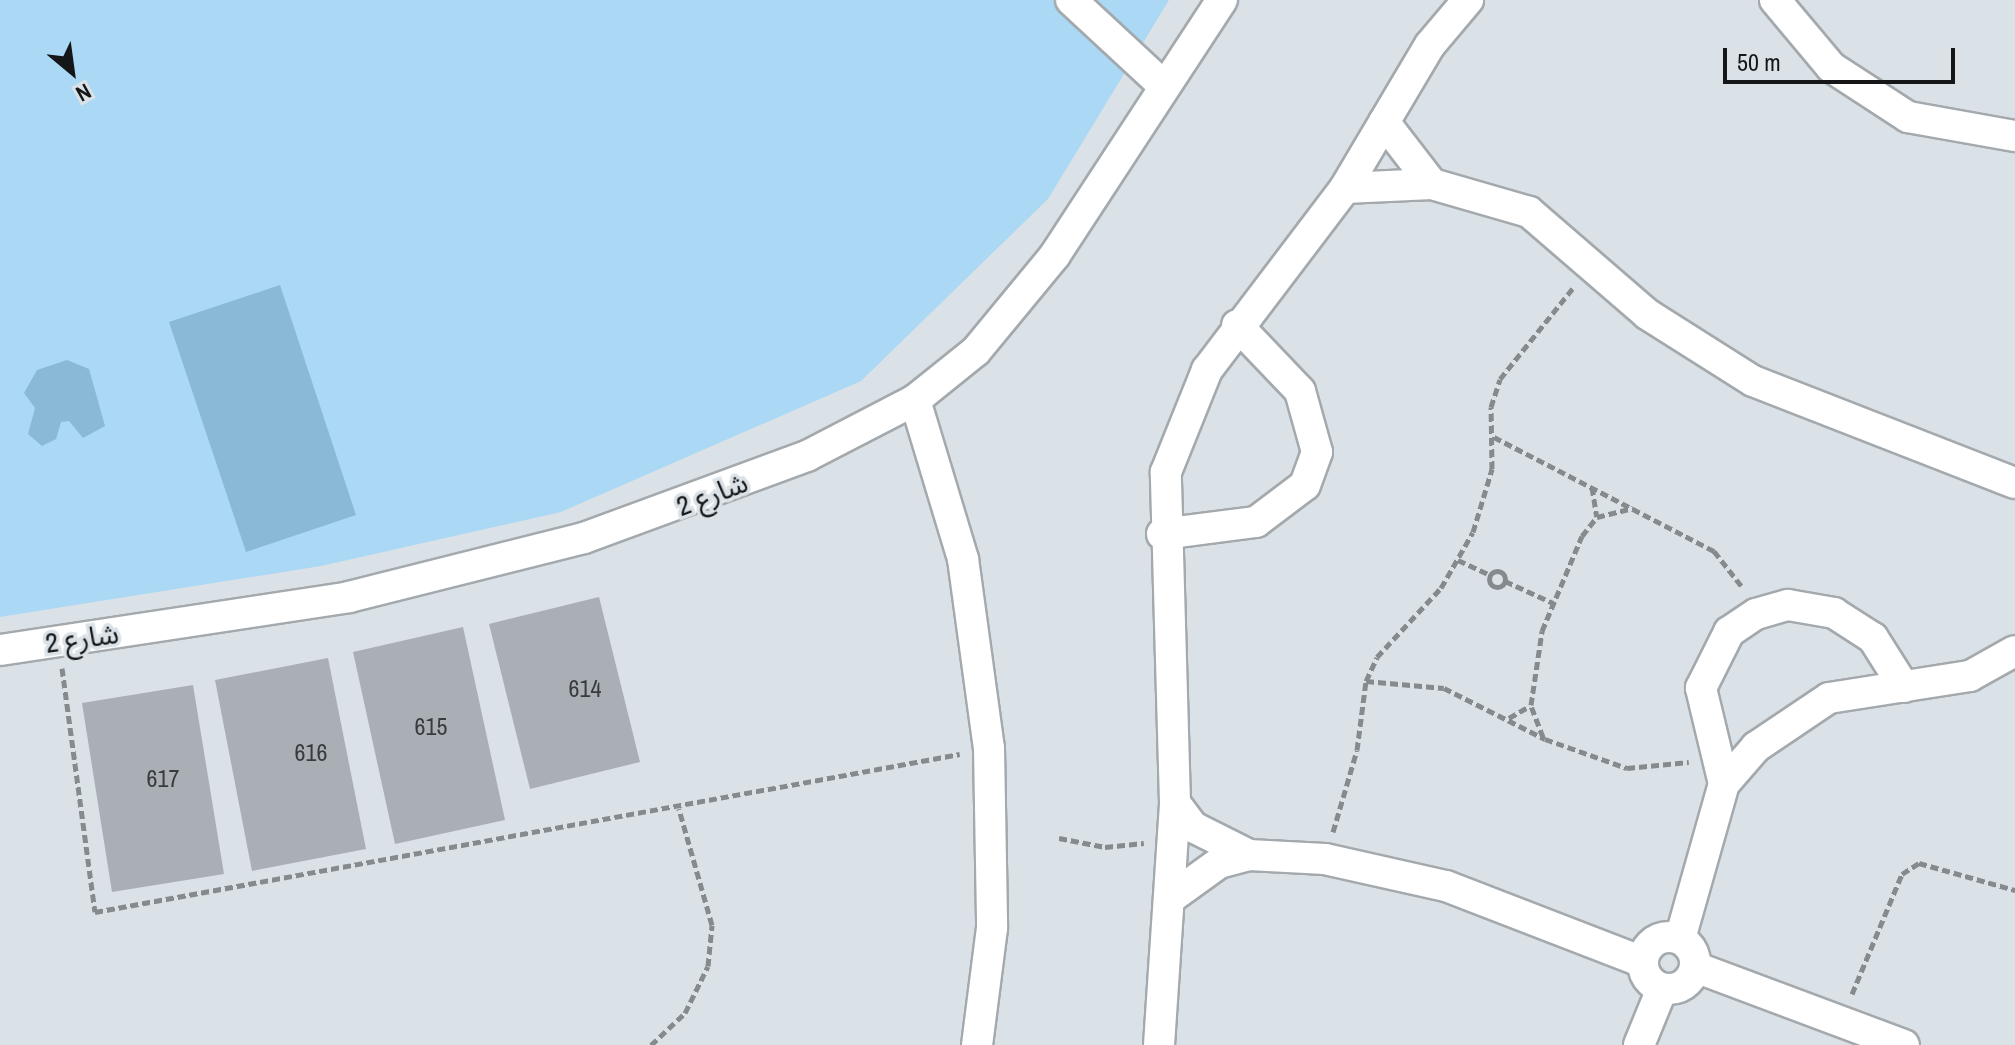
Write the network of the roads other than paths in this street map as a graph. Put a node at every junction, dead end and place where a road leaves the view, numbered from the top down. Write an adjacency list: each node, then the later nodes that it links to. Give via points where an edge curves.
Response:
1 (1071, 0): 5 (street)
2 (1222, 0): 5 (street, شارع 2)
3 (1468, 0): 6 (street, via 1430,45)
4 (1775, 0): 7 (street, via 1831,67 1908,117)
5 (1164, 86): 11 (street, شارع 2, via 1055,255 976,351)
6 (1384, 122): 8 (street); 9 (street)
7 (2015, 136)
8 (1432, 184): 9 (street); 12 (street, via 1529,212 1647,314 1753,381)
9 (1345, 188): 10 (street)
10 (1237, 325): 13 (street, via 1180,425 1166,472); 13 (street, via 1300,391 1311,419 1313,463 1305,485 1256,522)
11 (915, 400): 14 (street, شارع 2, via 807,456 584,538 349,597); 25 (street, via 963,559 989,748 992,928)
12 (2015, 483)
13 (1162, 534): 18 (street)
14 (0, 650)
15 (2015, 651): 16 (street, via 1970,676)
16 (1904, 687): 17 (street, via 1829,698 1790,719); 17 (street, via 1873,638 1834,613 1788,605 1756,614 1729,632 1701,688)
17 (1719, 771): 21 (street)
18 (1175, 803): 19 (street, via 1193,827); 20 (street)
19 (1249, 855): 20 (street, via 1219,863); 22 (street, via 1325,859 1446,886)
20 (1169, 899): 26 (street)
21 (1680, 939): 22 (street, via 1652,943); 23 (street)
22 (1643, 962): 24 (street)
23 (1695, 967): 24 (street, via 1684,985); 28 (street)
24 (1662, 989): 27 (street)
25 (977, 1045)
26 (1159, 1045)
27 (1639, 1045)
28 (1904, 1045)

